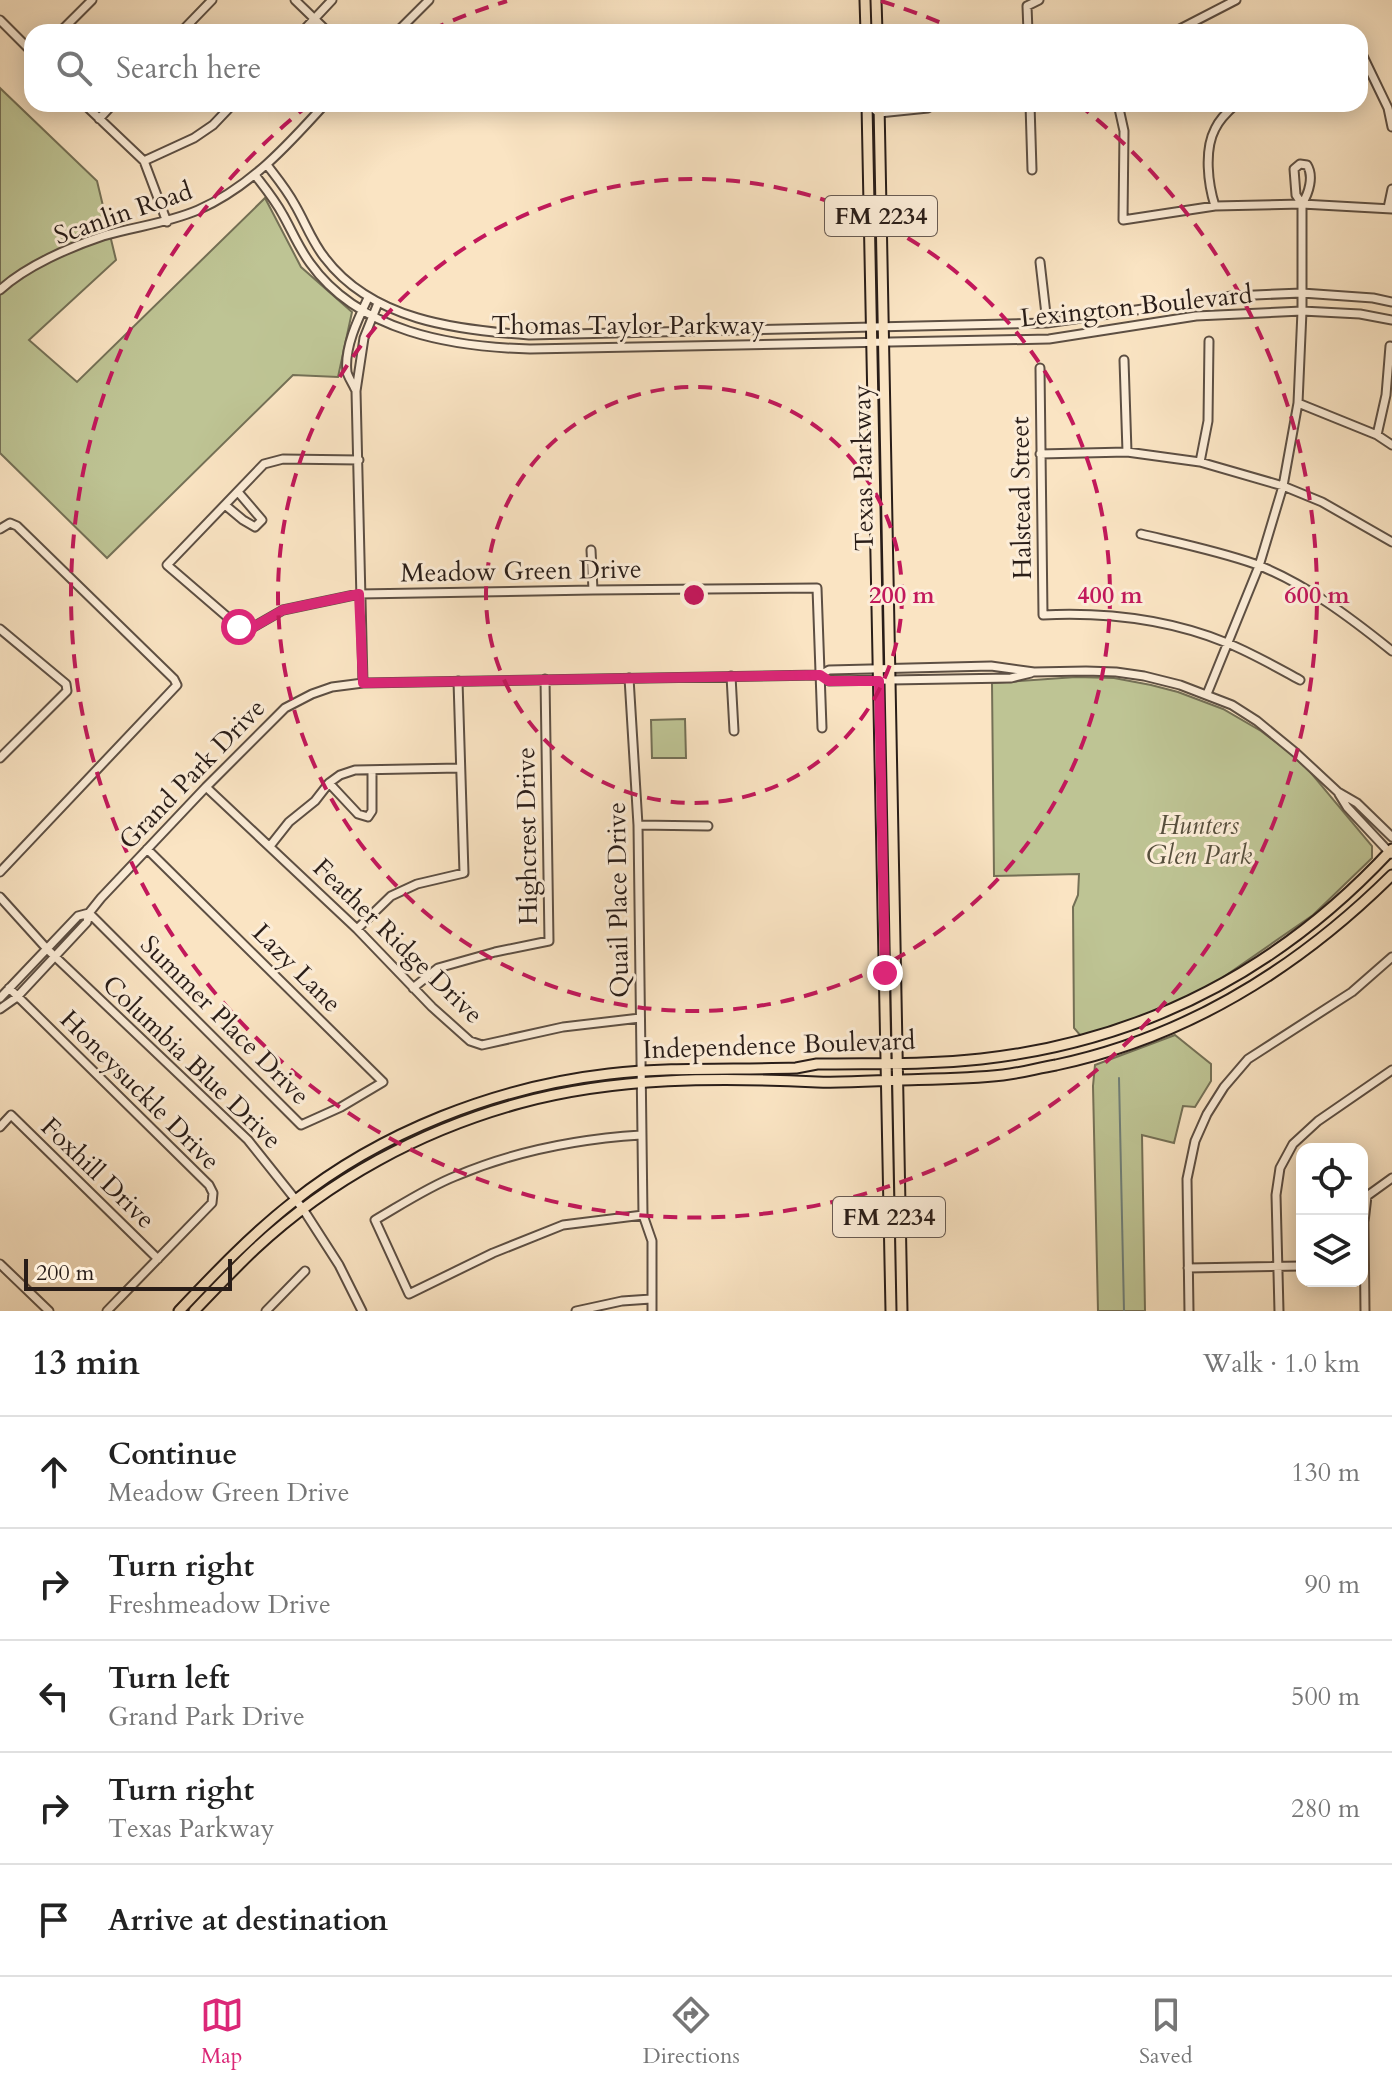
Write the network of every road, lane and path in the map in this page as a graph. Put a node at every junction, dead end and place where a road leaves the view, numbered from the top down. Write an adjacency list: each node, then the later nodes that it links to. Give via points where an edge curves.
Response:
1 (92, 0): 12 (street)
2 (212, 0): 13 (street)
3 (295, 0): 10 (street)
4 (332, 0): 10 (street)
5 (429, 0): 16 (street)
6 (865, 0): 17 (main road)
7 (876, 0): 18 (main road)
8 (1039, 0): 19 (street, via 1027,6)
9 (1236, 0): 20 (street)
10 (315, 19): 14 (street); 15 (street)
11 (0, 20): 21 (street)
12 (68, 24)
13 (189, 24)
14 (310, 24)
15 (320, 24)
16 (405, 24)
17 (866, 24)
18 (877, 24)
19 (1028, 24)
20 (1190, 24)
21 (24, 44)
22 (1368, 67): 33 (street)
23 (92, 112): 32 (street)
24 (106, 112): 32 (street)
25 (225, 112): 34 (street, via 194,138)
26 (317, 112): 35 (street, Scanlin Road)
27 (867, 112): 57 (main road, Texas Parkway / FM 2234)
28 (877, 112): 58 (main road, Texas Parkway / FM 2234)
29 (1030, 112): 36 (street)
30 (1120, 112): 40 (street, via 1123,220)
31 (1229, 112): 40 (street, via 1215,128 1209,148)
32 (99, 119): 34 (street)
33 (1392, 127)
34 (144, 161): 42 (street)
35 (267, 165): 37 (street, Scanlin Road); 46 (street, Thomas Taylor Parkway, via 324,257)
36 (1032, 170)
37 (255, 175): 42 (street, Scanlin Road, via 220,199); 50 (street, Thomas Taylor Parkway, via 323,280)
38 (1392, 189): 41 (street)
39 (1302, 204): 39 (street, via 1311,171 1300,164 1294,169); 40 (street); 41 (street); 45 (street)
40 (1215, 206)
41 (1390, 209)
42 (167, 222): 44 (street, Scanlin Road, via 60,253)
43 (1040, 262): 55 (street)
44 (0, 290)
45 (1302, 293): 47 (street, Lexington Boulevard); 49 (street, Lexington Boulevard, via 1232,296); 51 (street)
46 (368, 298): 48 (street, Thomas Taylor Parkway); 50 (street)
47 (1392, 302)
48 (378, 303): 52 (street); 59 (street, Thomas Taylor Parkway, via 432,322 511,334)
49 (1163, 307): 54 (street); 55 (street, Lexington Boulevard)
50 (362, 311): 52 (street, Thomas Taylor Parkway); 67 (street, via 348,355 347,373)
51 (1302, 311): 53 (street, Lexington Boulevard); 54 (street, Lexington Boulevard); 68 (street)
52 (372, 317): 63 (street, Thomas Taylor Parkway, via 428,336 510,349); 67 (street)
53 (1392, 320)
54 (1165, 321): 60 (street, Lexington Boulevard)
55 (1047, 323): 56 (street, Lexington Boulevard)
56 (1021, 324): 58 (street, Lexington Boulevard); 60 (street)
57 (872, 327): 58 (street, Thomas Taylor Parkway); 59 (street, Thomas Taylor Parkway); 62 (main road, Texas Parkway / FM 2234)
58 (883, 327): 62 (main road, Texas Parkway / FM 2234)
59 (758, 330): 63 (street)
60 (1022, 340): 62 (street, Lexington Boulevard)
61 (1209, 341): 74 (street, via 1208,421)
62 (877, 342): 63 (street, Thomas Taylor Parkway); 78 (main road, Texas Parkway / FM 2234); 79 (main road, Texas Parkway / FM 2234)
63 (758, 345)
64 (1390, 346): 69 (street)
65 (1124, 360): 71 (street)
66 (1040, 368): 72 (street, Halstead Street)
67 (356, 391): 73 (street)
68 (1298, 403): 69 (street); 75 (street)
69 (1377, 435): 70 (street)
70 (1392, 445)
71 (1127, 452): 72 (street); 74 (street)
72 (1040, 454): 88 (street, Halstead Street, via 1043,615 1127,617)
73 (359, 460): 76 (street, via 283,459 264,464); 86 (street)
74 (1200, 462): 75 (street)
75 (1283, 486): 82 (street); 84 (street)
76 (238, 492): 77 (street); 77 (street, via 262,520 255,527)
77 (225, 505): 86 (street, Meadow Green Drive, via 167,565 243,633 283,610)
78 (876, 527): 79 (main road); 90 (main road, Texas Parkway / FM 2234)
79 (887, 527): 91 (main road, Texas Parkway / FM 2234)
80 (0, 529): 119 (street, via 10,523 17,526 177,685)
81 (1141, 534): 84 (street)
82 (1392, 542)
83 (591, 550): 85 (street)
84 (1259, 566): 88 (street); 89 (street, via 1355,621)
85 (593, 590): 86 (street, Meadow Green Drive); 93 (street, Meadow Green Drive, via 817,588)
86 (359, 594): 101 (street)
87 (0, 629): 105 (street, via 66,684 67,691)
88 (1228, 643): 97 (street); 102 (street)
89 (1392, 651)
90 (878, 669): 91 (street, Grand Park Drive); 93 (street, Grand Park Drive, via 829,670); 99 (main road, Texas Parkway / FM 2234)
91 (890, 669): 92 (street, Grand Park Drive, via 991,666); 100 (main road, Texas Parkway / FM 2234)
92 (1034, 672): 100 (street, Grand Park Drive, via 1011,678); 102 (street, Grand Park Drive, via 1116,672)
93 (820, 675): 94 (street, Grand Park Drive); 99 (street, Grand Park Drive, via 829,681); 103 (street)
94 (731, 676): 95 (street, Grand Park Drive); 104 (street)
95 (629, 678): 96 (street, Grand Park Drive); 113 (street, Quail Place Drive)
96 (545, 679): 98 (street, Grand Park Drive); 132 (street, Highcrest Drive, via 549,941 438,968)
97 (1300, 680)
98 (458, 681): 101 (street, Grand Park Drive); 106 (street)
99 (879, 681): 100 (street, Grand Park Drive); 111 (main road, Texas Parkway / FM 2234)
100 (890, 681): 112 (main road, Texas Parkway / FM 2234)
101 (363, 683): 109 (street, Grand Park Drive, via 332,687 285,708)
102 (1207, 694): 110 (street, Grand Park Drive, via 1257,721)
103 (822, 728)
104 (734, 731)
105 (0, 758)
106 (460, 768): 107 (street); 125 (street, via 464,873 391,896)
107 (372, 771): 108 (street, via 355,770); 108 (street, via 368,817 358,814)
108 (329, 783): 116 (street)
109 (206, 787): 116 (street, Feather Ridge Drive); 117 (street, Grand Park Drive)
110 (1338, 792): 115 (street, Grand Park Drive); 118 (street, Grand Park Drive)
111 (881, 793): 112 (main road); 121 (main road, Texas Parkway / FM 2234)
112 (893, 813): 123 (main road, Texas Parkway / FM 2234)
113 (638, 825): 114 (street); 136 (street, Quail Place Drive)
114 (708, 826)
115 (1392, 837)
116 (270, 846): 125 (street, Feather Ridge Drive)
117 (147, 849): 124 (street, Grand Park Drive); 149 (street, Lazy Lane, via 383,1082)
118 (1391, 852): 129 (main road, Independence Boulevard, via 1339,902)
119 (0, 872)
120 (1392, 875): 130 (main road, Independence Boulevard)
121 (883, 882): 123 (main road); 138 (main road, Texas Parkway / FM 2234)
122 (0, 897): 126 (street, Columbia Blue Drive)
123 (895, 905): 138 (main road, Texas Parkway / FM 2234)
124 (89, 913): 126 (street, Grand Park Drive, via 78,916); 127 (street, Grand Park Drive); 149 (street, Summer Place Drive, via 301,1125)
125 (357, 929): 132 (street, Feather Ridge Drive)
126 (47, 949): 127 (street, Columbia Blue Drive); 131 (street, Grand Park Drive)
127 (55, 957): 133 (street, Grand Park Drive); 154 (street, Columbia Blue Drive, via 248,1140)
128 (1392, 957): 163 (street, via 1352,992 1248,1059 1224,1087 1195,1141 1187,1179)
129 (1263, 960): 130 (main road); 137 (main road, Independence Boulevard, via 1178,1007)
130 (1272, 975): 139 (main road, Independence Boulevard, via 1178,1026)
131 (9, 988): 133 (street, Honeysuckle Drive); 134 (street, Grand Park Drive)
132 (413, 988): 136 (street, Feather Ridge Drive, via 470,1041 482,1045 563,1027)
133 (17, 997): 135 (street, Grand Park Drive); 159 (street, Honeysuckle Drive, via 209,1185 212,1203)
134 (0, 998)
135 (0, 1009)
136 (640, 1018): 142 (street, Quail Place Drive)
137 (1070, 1044): 138 (main road, Independence Boulevard, via 969,1060); 139 (main road)
138 (892, 1062): 140 (main road, Independence Boulevard); 144 (main road, Texas Parkway / FM 2234); 145 (main road, Texas Parkway / FM 2234)
139 (1071, 1062): 145 (main road, Independence Boulevard, via 1006,1075)
140 (773, 1069): 142 (main road, Independence Boulevard); 143 (main road)
141 (1392, 1070): 161 (street, via 1293,1144 1280,1168 1276,1195)
142 (641, 1071): 146 (street, Quail Place Drive); 147 (main road, Independence Boulevard)
143 (778, 1080): 144 (main road, Independence Boulevard); 146 (main road, Independence Boulevard)
144 (887, 1080): 145 (main road, Independence Boulevard); 158 (main road, Texas Parkway / FM 2234)
145 (898, 1080): 165 (main road, Texas Parkway / FM 2234)
146 (641, 1083): 148 (main road, Independence Boulevard); 151 (street, Quail Place Drive)
147 (520, 1091): 148 (main road); 152 (main road, Independence Boulevard, via 474,1104)
148 (523, 1102): 152 (main road, Independence Boulevard)
149 (341, 1107)
150 (0, 1127): 159 (street, Foxhill Drive, via 11,1115)
151 (641, 1135): 156 (street, Quail Place Drive); 156 (street, via 532,1149 454,1176 375,1220 409,1294 563,1225)
152 (405, 1140): 154 (main road, Independence Boulevard, via 346,1166); 155 (main road, Independence Boulevard)
153 (1392, 1178): 157 (street, via 1367,1196)
154 (295, 1200): 155 (street, Columbia Blue Drive); 167 (main road, Independence Boulevard, via 256,1233)
155 (303, 1209): 167 (main road, Independence Boulevard); 174 (street, Columbia Blue Drive)
156 (643, 1215): 168 (street, Quail Place Drive, via 652,1241)
157 (1365, 1215)
158 (890, 1258): 165 (main road); 177 (main road, Texas Parkway / FM 2234)
159 (158, 1259): 170 (street)
160 (0, 1264): 169 (street)
161 (1278, 1266): 162 (street); 163 (street); 180 (street)
162 (1296, 1266)
163 (1188, 1268): 179 (street)
164 (305, 1271): 173 (street)
165 (901, 1279): 178 (main road, Texas Parkway / FM 2234)
166 (1364, 1287): 181 (street)
167 (205, 1292): 171 (main road, Independence Boulevard); 172 (main road, Independence Boulevard)
168 (651, 1299): 175 (street); 176 (street, Quail Place Drive)
169 (49, 1311)
170 (107, 1311)
171 (179, 1311)
172 (194, 1311)
173 (266, 1311)
174 (362, 1311)
175 (576, 1311)
176 (652, 1311)
177 (891, 1311)
178 (902, 1311)
179 (1189, 1311)
180 (1279, 1311)
181 (1365, 1311)

